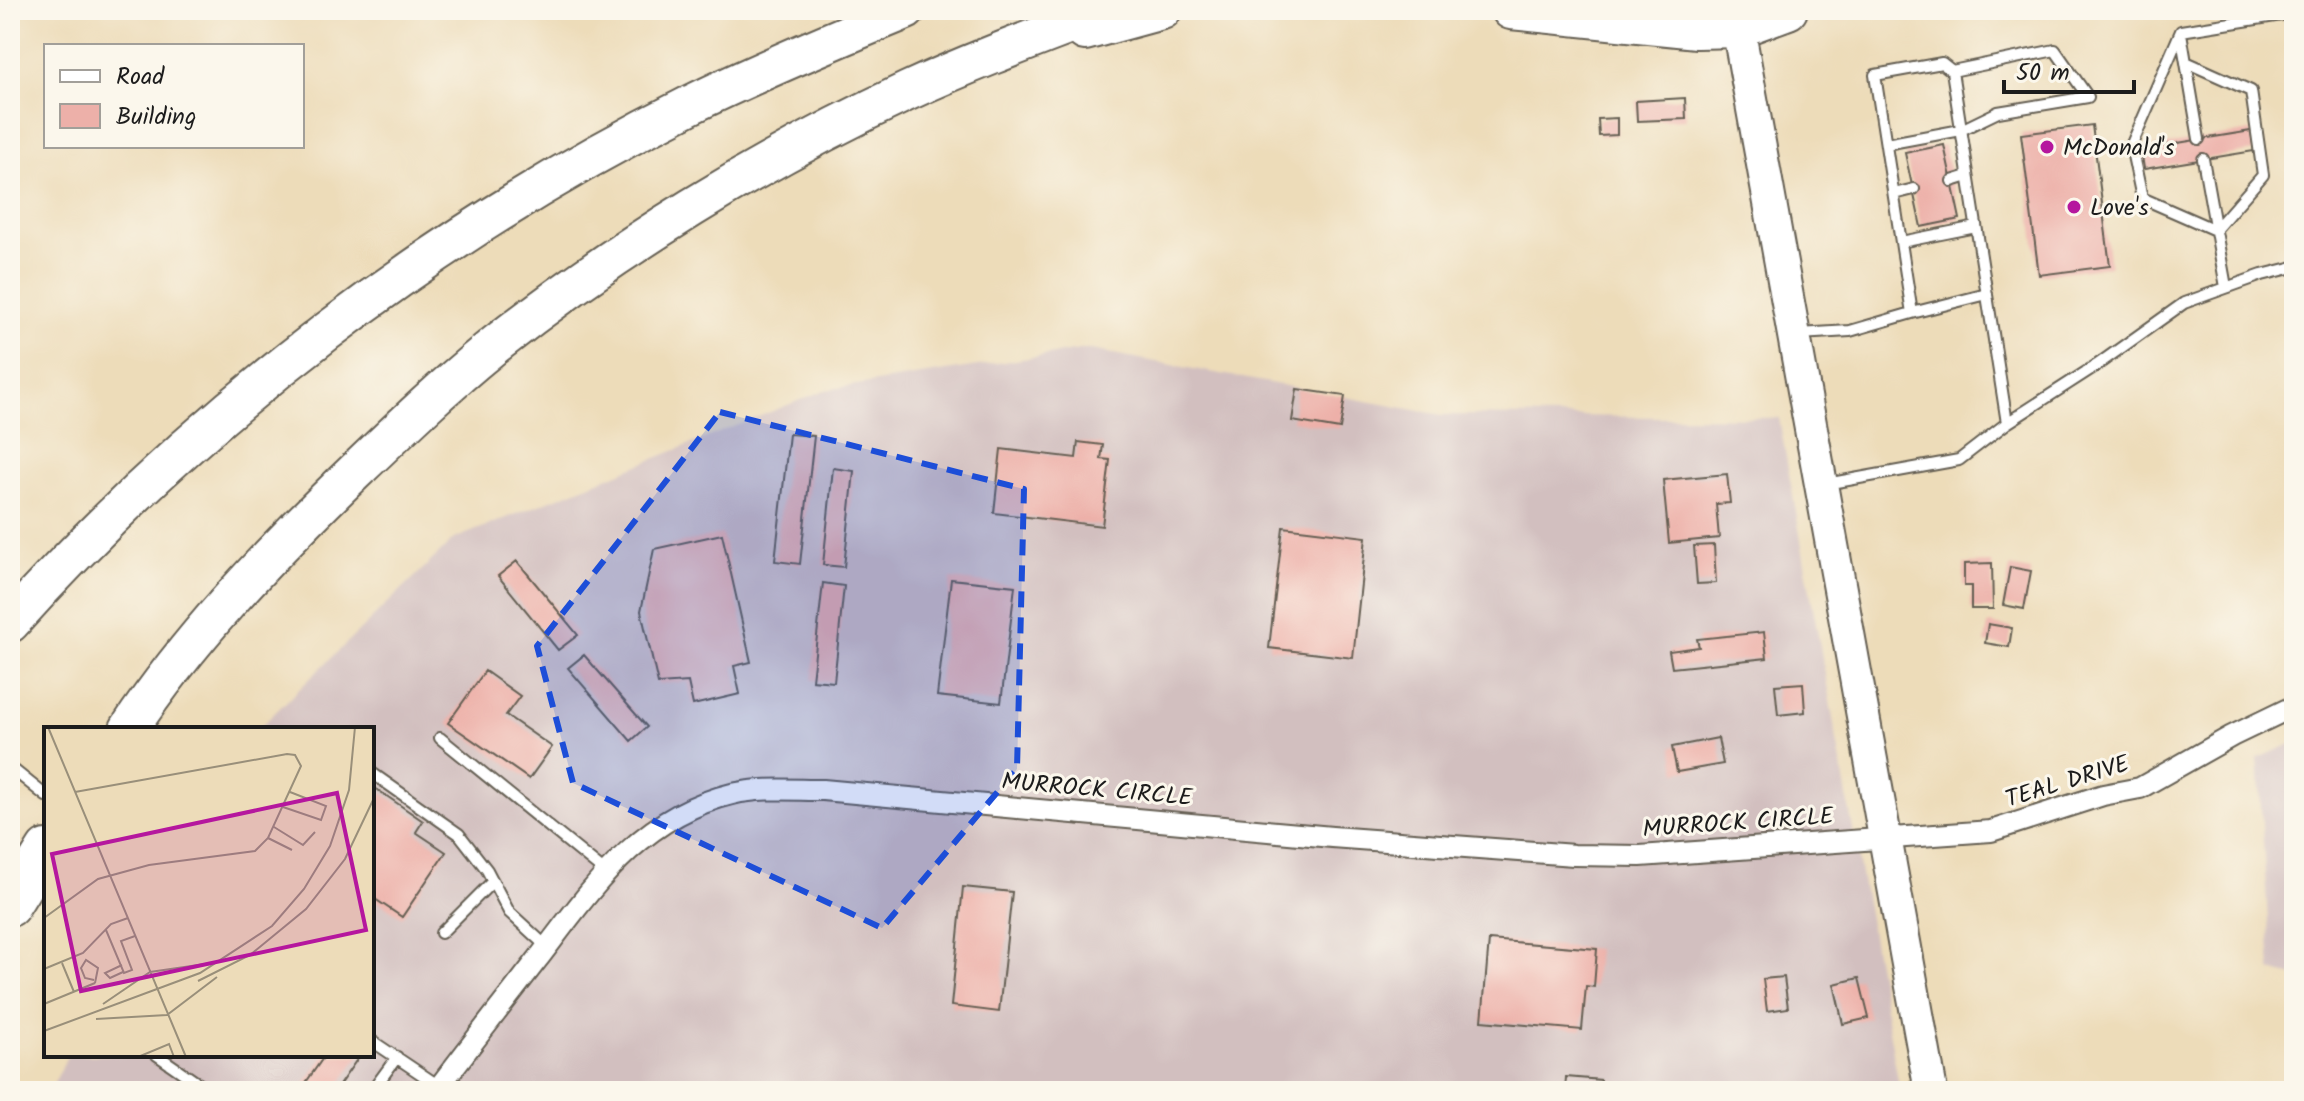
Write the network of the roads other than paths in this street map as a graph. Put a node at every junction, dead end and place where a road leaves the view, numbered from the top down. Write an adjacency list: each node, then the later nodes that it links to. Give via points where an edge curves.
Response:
1 (906, 10): 30 (highway, via 689,106 430,258 324,335 146,484)
2 (1109, 10): 9 (highway)
3 (1162, 10): 9 (highway)
4 (1511, 10): 7 (highway, via 1697,29)
5 (1788, 10): 7 (highway)
6 (2294, 13): 8 (lane)
7 (1737, 19): 27 (main road)
8 (2181, 31): 10 (lane); 21 (lane, via 2131,146 2142,198)
9 (1012, 47): 32 (highway, via 907,92 724,187 617,256 491,348 299,525 198,638)
10 (2186, 62): 13 (lane); 21 (lane, via 2251,91 2263,175)
11 (1952, 71): 12 (lane); 12 (lane, via 2055,50 2088,97 1998,112); 14 (lane, via 1942,63 1875,75)
12 (1961, 130): 14 (lane); 16 (lane)
13 (2199, 139)
14 (1886, 144): 19 (lane)
15 (2203, 159): 21 (lane)
16 (1968, 176): 17 (lane); 20 (lane)
17 (1952, 181)
18 (1914, 189): 19 (lane)
19 (1894, 194): 22 (lane)
20 (1976, 227): 22 (lane); 25 (lane)
21 (2215, 230): 24 (lane)
22 (1901, 242): 26 (lane)
23 (2294, 267): 24 (lane)
24 (2226, 287): 28 (lane, via 2184,303)
25 (1987, 294): 26 (lane); 28 (lane)
26 (1912, 313): 27 (lane, via 1850,331)
27 (1794, 334): 29 (main road)
28 (2007, 423): 29 (lane, via 1959,460)
29 (1821, 485): 37 (main road)
30 (10, 623)
31 (2294, 706): 37 (street, TEAL DRIVE, via 2140,788 1991,831)
32 (130, 727)
33 (440, 738): 39 (lane)
34 (10, 767): 36 (lane)
35 (374, 774): 40 (lane, via 459,834)
36 (44, 794)
37 (1884, 837): 39 (street, MURROCK CIRCLE, via 1640,856 1574,855 823,790 756,789 683,812 652,830); 50 (main road)
38 (44, 852): 41 (highway)
39 (605, 872): 43 (street, MURROCK CIRCLE)
40 (493, 881): 42 (lane); 43 (lane, via 509,912)
41 (10, 907)
42 (441, 933)
43 (547, 947): 47 (street, MURROCK CIRCLE)
44 (374, 1042): 46 (lane)
45 (160, 1057): 48 (lane)
46 (397, 1057): 47 (lane); 49 (lane)
47 (438, 1088)
48 (209, 1091)
49 (372, 1091)
50 (1931, 1091)

